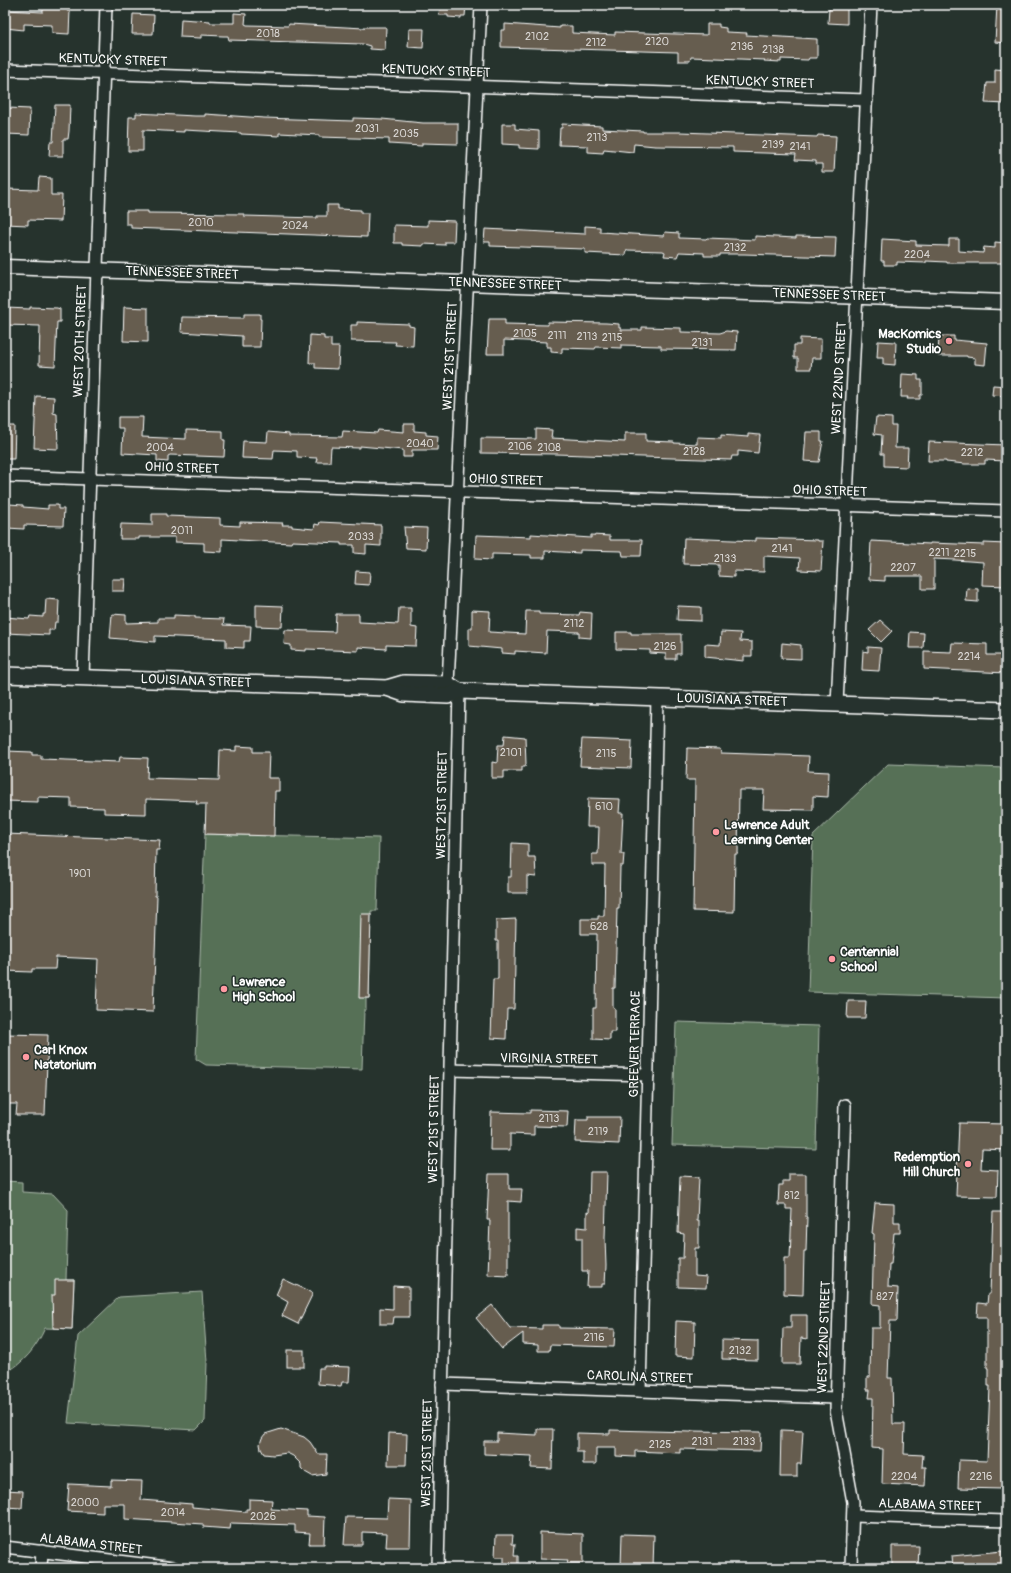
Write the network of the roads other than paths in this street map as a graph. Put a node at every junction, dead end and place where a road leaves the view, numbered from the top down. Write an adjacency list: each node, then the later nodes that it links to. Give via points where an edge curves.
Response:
1 (106, 5): 5 (street, WEST 20TH STREET)
2 (481, 5): 6 (street, WEST 21ST STREET)
3 (871, 5): 7 (street, WEST 22ND STREET)
4 (5, 70): 5 (street, KENTUCKY STREET)
5 (104, 74): 6 (street, KENTUCKY STREET); 9 (street, WEST 20TH STREET)
6 (477, 86): 7 (street, KENTUCKY STREET); 10 (street, WEST 21ST STREET)
7 (867, 100): 11 (street, WEST 22ND STREET)
8 (5, 267): 9 (street, TENNESSEE STREET)
9 (97, 270): 10 (street, TENNESSEE STREET); 14 (street, WEST 20TH STREET)
10 (467, 283): 11 (street, TENNESSEE STREET); 15 (street, WEST 21ST STREET)
11 (857, 296): 12 (street, TENNESSEE STREET); 16 (street, WEST 22ND STREET)
12 (1006, 302)
13 (5, 476): 14 (street, OHIO STREET)
14 (90, 479): 15 (street, OHIO STREET); 19 (street, WEST 20TH STREET)
15 (457, 492): 16 (street, OHIO STREET); 20 (street, WEST 21ST STREET)
16 (847, 506): 17 (street, OHIO STREET); 22 (street, WEST 22ND STREET)
17 (1006, 511)
18 (5, 675): 19 (main road, LOUISIANA STREET)
19 (83, 677): 20 (main road, LOUISIANA STREET, via 387,688 404,694 448,696)
20 (454, 687): 21 (main road, LOUISIANA STREET); 24 (street, WEST 21ST STREET)
21 (657, 698): 22 (main road, LOUISIANA STREET); 25 (street, GREEVER TERRACE)
22 (838, 704): 23 (main road, LOUISIANA STREET)
23 (1006, 710)
24 (450, 1070): 25 (street, VIRGINIA STREET); 27 (street, WEST 21ST STREET)
25 (648, 1075): 28 (street, GREEVER TERRACE)
26 (845, 1105): 29 (street, WEST 22ND STREET)
27 (442, 1384): 28 (street, CAROLINA STREET); 36 (street, WEST 21ST STREET)
28 (640, 1391): 29 (street, CAROLINA STREET)
29 (836, 1398): 30 (street, WEST 22ND STREET)
30 (853, 1516): 31 (street, ALABAMA STREET); 37 (street, WEST 22ND STREET)
31 (1006, 1521)
32 (5, 1547): 33 (street, ALABAMA STREET)
33 (42, 1551): 34 (street); 35 (street, ALABAMA STREET)
34 (41, 1568)
35 (174, 1568)
36 (438, 1568)
37 (852, 1568)

